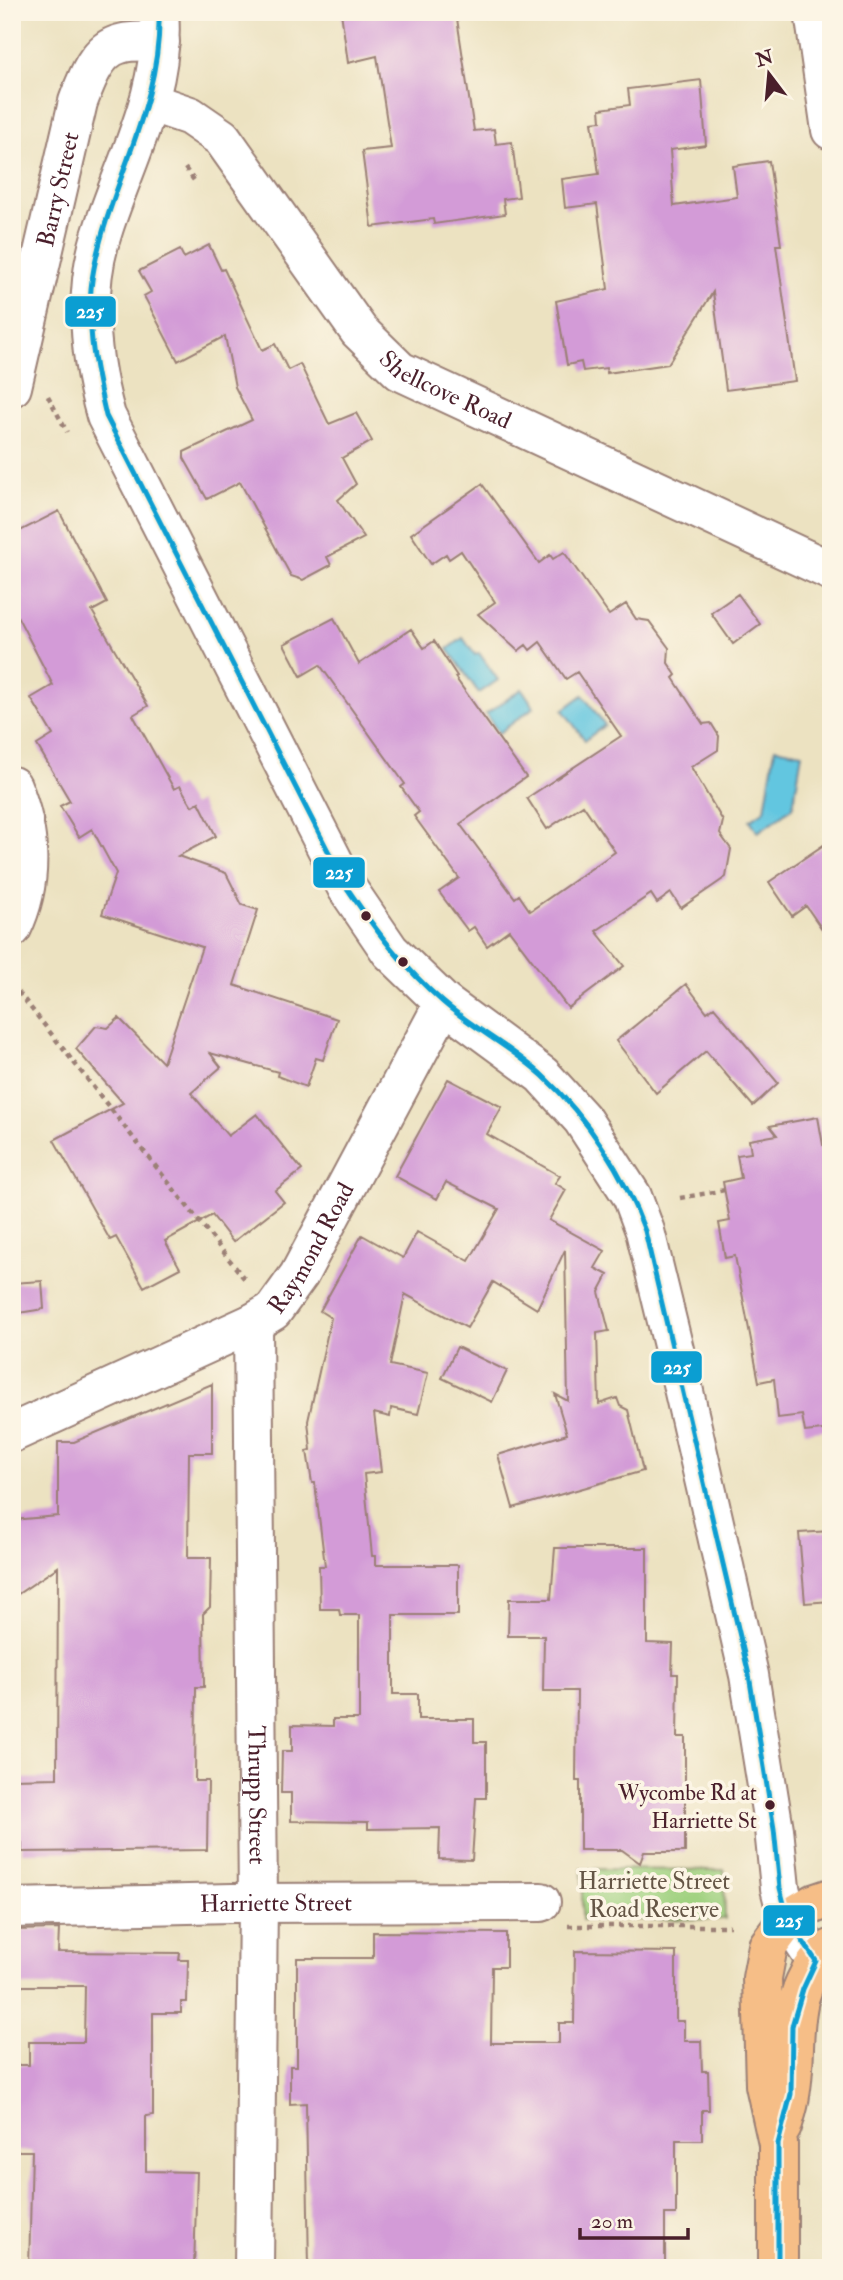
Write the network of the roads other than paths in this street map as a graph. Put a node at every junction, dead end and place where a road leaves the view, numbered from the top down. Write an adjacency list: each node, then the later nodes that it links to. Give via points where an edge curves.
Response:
1 (814, 12): 4 (street)
2 (159, 27): 3 (street); 5 (street, Barry Street, via 118,44 101,57 78,102)
3 (149, 102): 6 (street, Shellcove Road, via 190,116 222,138 359,331 400,371); 9 (street, via 103,229 93,272 91,329 106,416 347,888 390,951)
4 (830, 112)
5 (28, 388)
6 (831, 571)
7 (12, 786): 8 (street, via 25,822 29,853 24,893)
8 (12, 928)
9 (444, 1003): 10 (street, Raymond Road, via 299,1275 273,1311); 16 (street, via 542,1075 582,1119 632,1196 645,1231 749,1675)
10 (253, 1306): 11 (street, Raymond Road); 13 (street, Thrupp Street)
11 (12, 1433)
12 (831, 1898): 16 (main road)
13 (258, 1903): 14 (street, Harriette Street); 15 (street, Harriette Street); 19 (street, Thrupp Street)
14 (12, 1908)
15 (554, 1914)
16 (788, 1919): 17 (street); 18 (main road, via 768,1946 762,1978 765,2085)
17 (824, 1955): 18 (main road, via 803,1989 792,2026 791,2094)
18 (778, 2144): 20 (main road)
19 (254, 2268)
20 (778, 2268)

